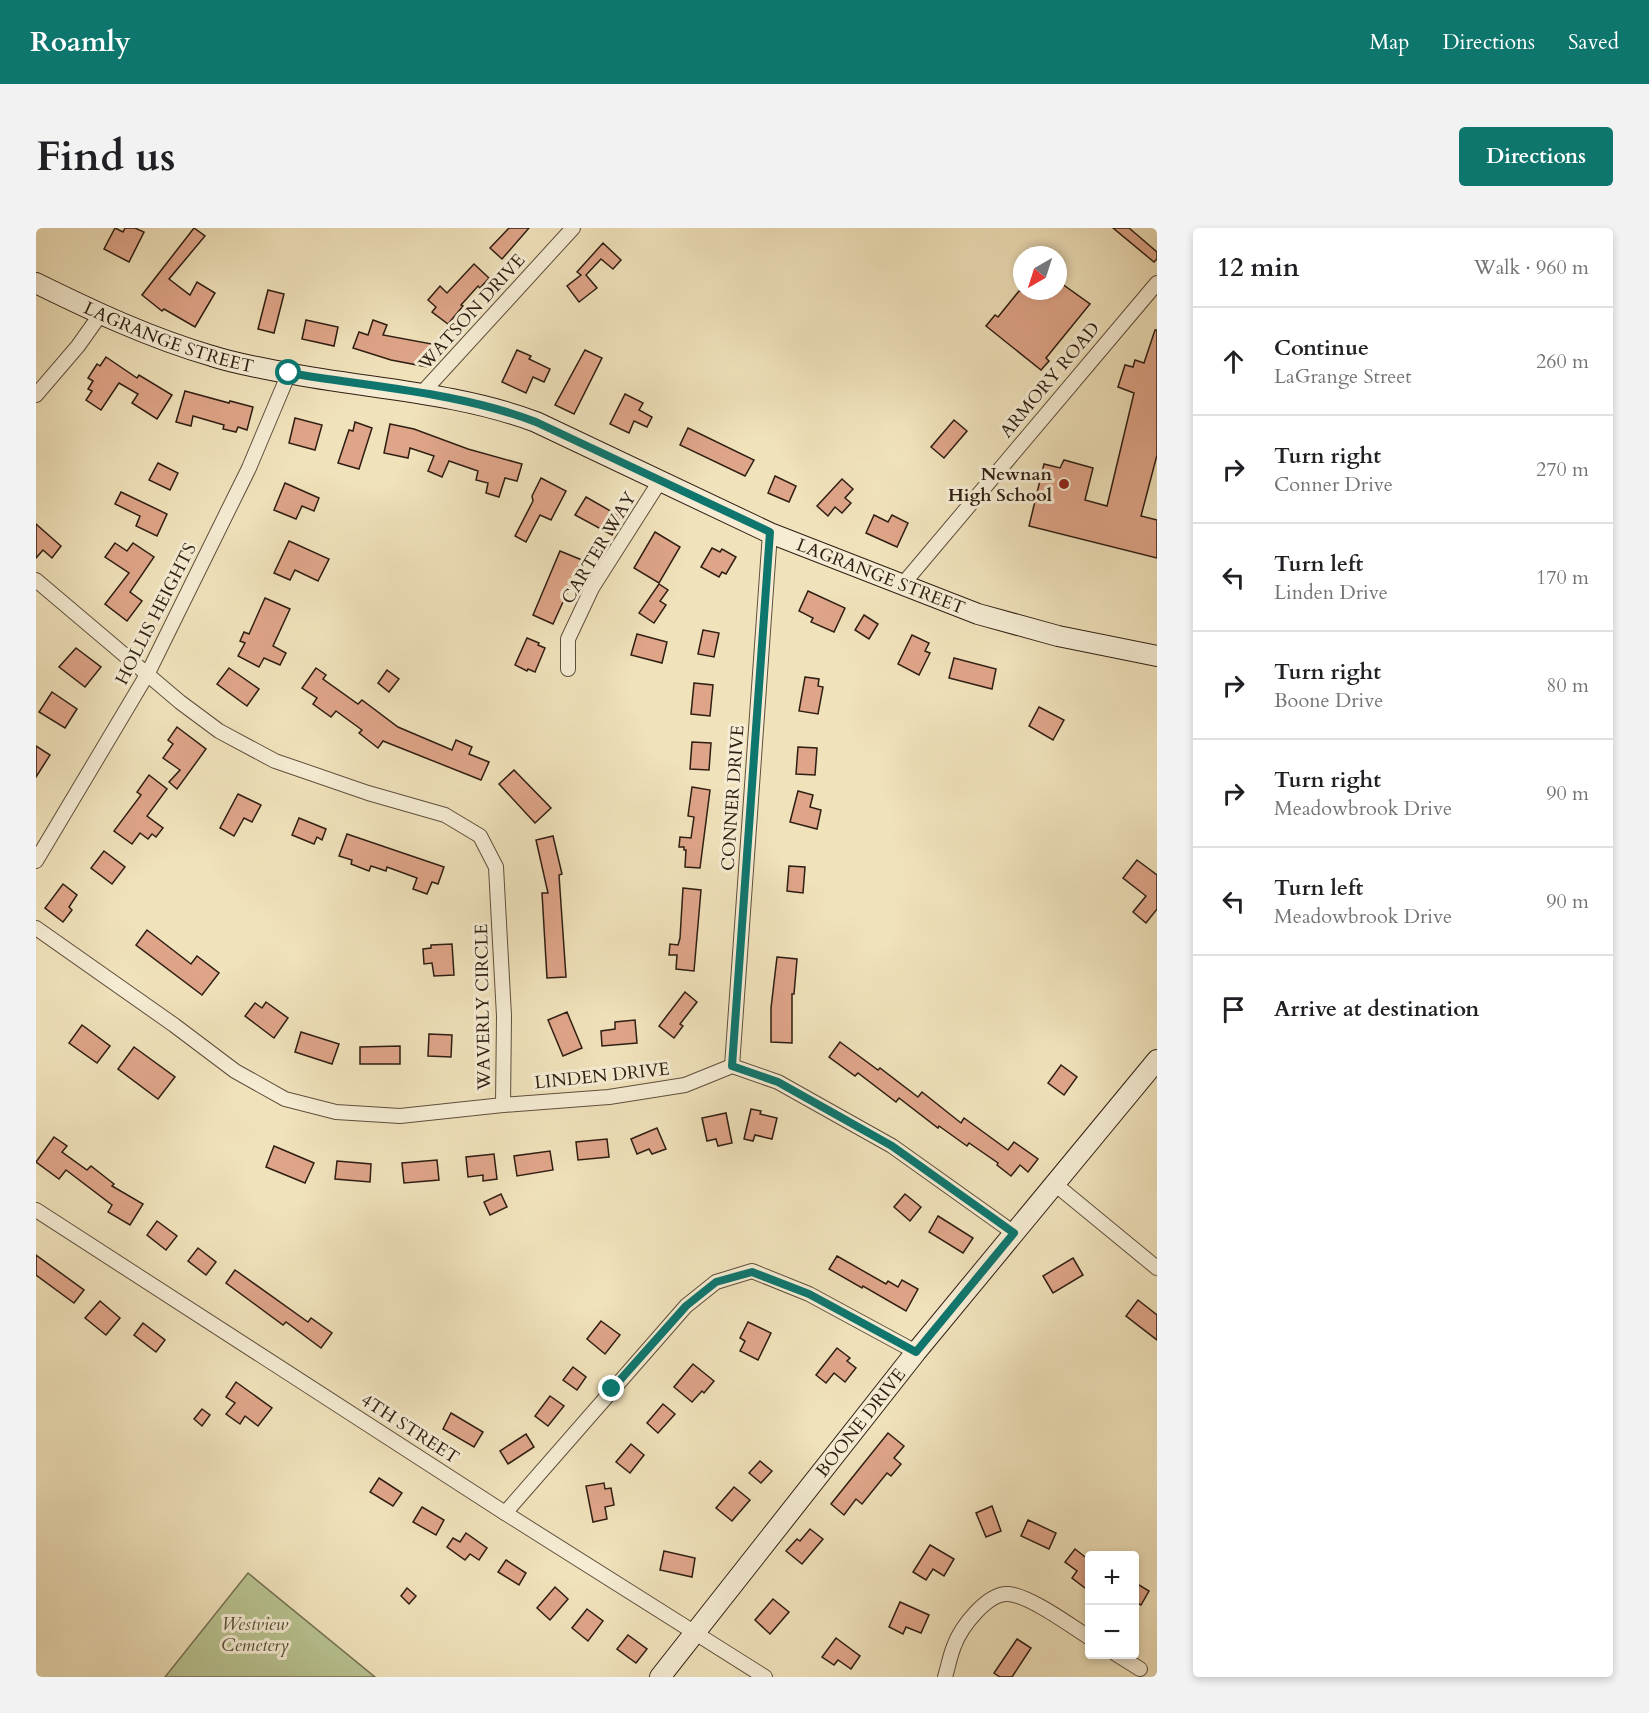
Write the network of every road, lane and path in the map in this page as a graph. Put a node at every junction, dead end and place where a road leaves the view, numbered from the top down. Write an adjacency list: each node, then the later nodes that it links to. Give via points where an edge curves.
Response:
1 (573, 228): 6 (street, WATSON DRIVE)
2 (36, 283): 4 (street, LAGRANGE STREET)
3 (1157, 283): 11 (street, ARMORY ROAD)
4 (100, 315): 5 (street, LAGRANGE STREET, via 214,357); 7 (street)
5 (289, 373): 6 (street, LAGRANGE STREET); 14 (street, HOLLIS HEIGHTS, via 249,468)
6 (422, 393): 8 (street, LAGRANGE STREET, via 507,411)
7 (36, 395)
8 (660, 481): 9 (street, LAGRANGE STREET); 13 (street, CARTER WAY, via 592,588 568,639)
9 (770, 532): 11 (street, LAGRANGE STREET); 18 (street, CONNER DRIVE)
10 (36, 580): 14 (street, WAVERLY CIRCLE)
11 (903, 584): 12 (street, LAGRANGE STREET, via 978,614 1058,636)
12 (1157, 656)
13 (568, 669)
14 (148, 673): 15 (street, HOLLIS HEIGHTS); 19 (street, WAVERLY CIRCLE, via 219,731 275,761 445,815 480,836 496,867 504,1016)
15 (36, 861)
16 (36, 928): 19 (street, WAVERLY CIRCLE, via 235,1071 285,1099 336,1112 400,1116)
17 (1157, 1060): 20 (street, BOONE DRIVE)
18 (732, 1066): 19 (street, LINDEN DRIVE, via 685,1085 609,1097); 22 (street, via 778,1082 892,1146)
19 (503, 1105)
20 (1056, 1185): 22 (street, BOONE DRIVE); 23 (street)
21 (36, 1210): 25 (street, 4TH STREET)
22 (1014, 1233): 24 (street, BOONE DRIVE)
23 (1157, 1268)
24 (916, 1352): 25 (street, via 809,1294 752,1272 716,1282 686,1306); 26 (street, BOONE DRIVE)
25 (505, 1513): 26 (street, 4TH STREET)
26 (695, 1633): 30 (street, BOONE DRIVE); 31 (street, 4TH STREET)
27 (1085, 1636): 32 (street, via 1026,1599 998,1595 986,1602 962,1631)
28 (1124, 1659): 29 (street)
29 (1140, 1670)
30 (660, 1677)
31 (765, 1677)
32 (945, 1677)

